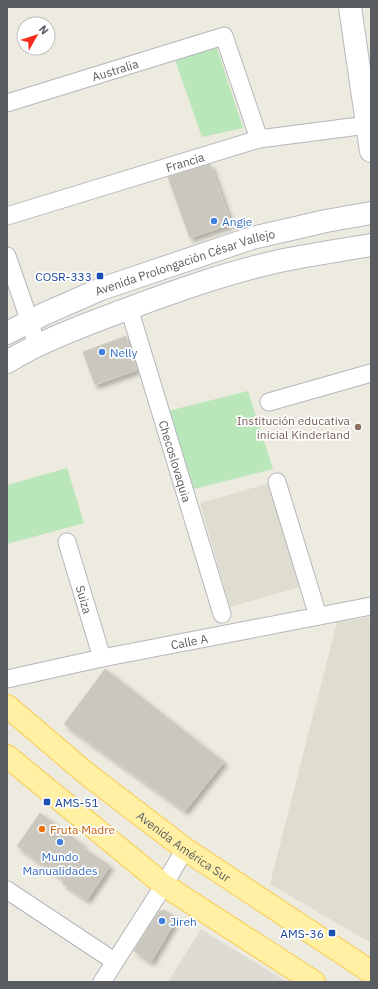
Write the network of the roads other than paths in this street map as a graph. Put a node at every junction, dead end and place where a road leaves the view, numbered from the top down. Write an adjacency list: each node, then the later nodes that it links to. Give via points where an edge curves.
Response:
1 (350, 7): 2 (main road)
2 (365, 58): 4 (main road)
3 (7, 103): 5 (street, Australia, via 224,36)
4 (367, 125): 5 (street, Francia); 6 (main road)
5 (259, 139): 8 (street, Francia)
6 (371, 152)
7 (371, 213): 12 (main road, Avenida Prolongación César Vallejo, via 252,238 101,289)
8 (7, 216)
9 (371, 245): 11 (main road, Avenida Prolongación César Vallejo, via 284,260 206,281)
10 (7, 256): 12 (street)
11 (129, 308): 14 (main road, Avenida Prolongación César Vallejo, via 53,338); 21 (street, Checoslovaquia)
12 (30, 322): 13 (main road, Avenida Prolongación César Vallejo); 14 (street)
13 (7, 333)
14 (37, 347): 15 (main road, Avenida Prolongación César Vallejo)
15 (7, 362)
16 (371, 373): 17 (street)
17 (269, 402)
18 (277, 482): 22 (street)
19 (67, 542): 23 (street, Suiza)
20 (371, 606): 22 (street, Calle A)
21 (222, 614)
22 (318, 616): 23 (street, Calle A)
23 (102, 658): 24 (street, Calle A)
24 (7, 679)
25 (7, 706): 27 (main road, Avenida América Sur, via 87,774)
26 (7, 756): 28 (main road)
27 (185, 849): 28 (street); 31 (main road, Avenida América Sur)
28 (164, 885): 30 (street); 33 (main road)
29 (7, 890): 30 (street)
30 (114, 961): 32 (street)
31 (371, 972)
32 (102, 982)
33 (314, 982)

